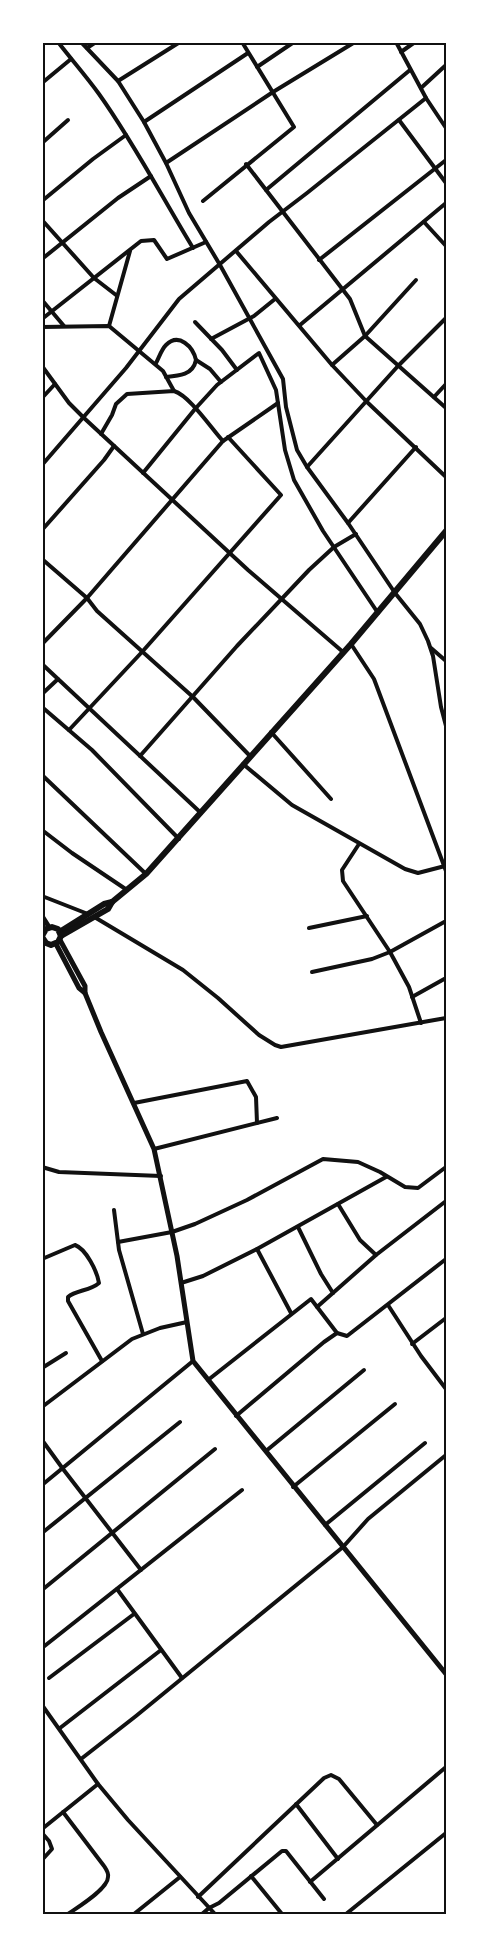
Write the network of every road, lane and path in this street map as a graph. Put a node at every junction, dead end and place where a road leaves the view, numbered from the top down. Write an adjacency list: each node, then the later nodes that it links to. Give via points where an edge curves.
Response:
1 (58, 42): 13 (street)
2 (81, 42): 10 (street)
3 (96, 42): 10 (street)
4 (180, 42): 17 (street)
5 (242, 42): 12 (street)
6 (294, 42): 15 (street)
7 (355, 42): 20 (street)
8 (396, 42): 11 (street)
9 (415, 42): 11 (street)
10 (87, 48): 17 (street)
11 (401, 52): 16 (street)
12 (248, 53): 15 (street); 24 (street)
13 (71, 59): 18 (street); 26 (street)
14 (446, 65): 19 (street)
15 (257, 66): 20 (street)
16 (410, 70): 19 (street); 34 (street)
17 (118, 81): 24 (street)
18 (42, 83)
19 (421, 88): 21 (street)
20 (273, 92): 29 (street); 30 (street, via 294,127)
21 (426, 98): 23 (street); 25 (street)
22 (68, 120): 27 (street)
23 (399, 120): 31 (street); 38 (street)
24 (144, 122): 29 (street)
25 (446, 125)
26 (126, 135): 32 (street); 35 (street)
27 (42, 143)
28 (446, 160): 31 (street)
29 (166, 163): 42 (street)
30 (246, 164): 34 (street); 36 (street)
31 (436, 169): 33 (street); 48 (street)
32 (151, 176): 41 (street); 44 (street)
33 (446, 183)
34 (266, 190): 38 (street)
35 (42, 201)
36 (204, 201)
37 (446, 203): 40 (street)
38 (282, 211): 46 (street); 48 (street)
39 (42, 220): 41 (street)
40 (424, 222): 43 (street); 52 (street)
41 (63, 242): 47 (street); 50 (street)
42 (206, 242): 44 (street); 49 (street)
43 (446, 246)
44 (193, 248): 45 (street, via 167,259 154,240 141,241)
45 (130, 249): 50 (street); 53 (street)
46 (236, 251): 49 (street); 54 (street)
47 (42, 259)
48 (319, 260): 52 (street)
49 (220, 265): 59 (street); 67 (street, via 179,299)
50 (94, 278): 53 (street); 56 (street)
51 (416, 280): 65 (street)
52 (343, 290): 61 (street); 65 (street)
53 (116, 295): 63 (street)
54 (275, 299): 59 (street); 61 (street)
55 (42, 300): 56 (street)
56 (52, 311): 58 (street); 62 (street)
57 (446, 318): 72 (street)
58 (42, 319)
59 (249, 319): 66 (street); 92 (street, via 283,379 297,450)
60 (195, 322): 66 (street)
61 (300, 325): 70 (street)
62 (64, 326): 63 (street); 64 (street)
63 (109, 326): 67 (street)
64 (42, 327)
65 (365, 336): 70 (street); 72 (street)
66 (211, 339): 73 (street)
67 (140, 351): 69 (street); 85 (street)
68 (196, 360): 69 (street, via 192,348 176,340 166,345); 74 (street, via 184,375); 75 (street)
69 (156, 363): 74 (street)
70 (332, 365): 81 (street)
71 (42, 366): 76 (street)
72 (398, 366): 79 (street); 81 (street)
73 (237, 370): 75 (street); 82 (street, via 259,353 276,390)
74 (166, 377): 78 (street)
75 (221, 382): 84 (street)
76 (55, 384): 80 (street); 85 (street)
77 (446, 384): 79 (street)
78 (174, 391): 84 (street); 86 (street, via 127,394 116,404)
79 (434, 397): 83 (street)
80 (42, 398)
81 (367, 402): 90 (street); 92 (street)
82 (278, 403): 87 (street); 100 (street, via 294,480)
83 (446, 408)
84 (195, 409): 88 (street); 93 (street)
85 (84, 418): 86 (street); 91 (street)
86 (101, 434): 89 (street)
87 (228, 437): 88 (street); 101 (street, via 280,494)
88 (223, 441): 95 (street)
89 (114, 446): 93 (street); 97 (street)
90 (416, 447): 94 (street); 96 (street)
91 (42, 464)
92 (307, 467): 96 (street)
93 (143, 473): 95 (street)
94 (446, 477)
95 (170, 500): 101 (street); 104 (street)
96 (348, 523): 99 (street)
97 (42, 530)
98 (446, 531): 103 (main road)
99 (356, 534): 100 (street); 103 (street)
100 (334, 547): 105 (street); 106 (street)
101 (228, 552): 105 (street); 110 (street)
102 (42, 559): 104 (street)
103 (395, 593): 106 (main road); 109 (street, via 420,624)
104 (87, 598): 107 (street); 110 (street)
105 (281, 599): 111 (street); 116 (street)
106 (378, 613): 108 (main road)
107 (42, 644)
108 (351, 644): 111 (main road); 131 (street, via 374,679)
109 (430, 647): 112 (street); 119 (street)
110 (142, 652): 116 (street); 118 (street)
111 (343, 652): 121 (main road)
112 (446, 661)
113 (42, 664): 114 (street)
114 (58, 679): 115 (street); 118 (street)
115 (42, 694)
116 (193, 698): 122 (street); 123 (street)
117 (42, 707): 120 (street)
118 (89, 709): 120 (street); 122 (street)
119 (446, 726)
120 (69, 730): 129 (street)
121 (271, 732): 123 (main road); 126 (street)
122 (140, 756): 127 (street)
123 (250, 756): 124 (main road)
124 (244, 764): 127 (main road); 130 (street, via 292,805)
125 (42, 775): 132 (street)
126 (331, 799)
127 (201, 813): 129 (main road)
128 (42, 830): 133 (street)
129 (179, 839): 132 (main road)
130 (359, 844): 131 (street, via 414,873); 137 (street, via 342,870 342,876)
131 (446, 869)
132 (146, 874): 133 (main road)
133 (127, 890): 136 (main road, via 104,904)
134 (42, 896): 136 (street)
135 (42, 916): 139 (street)
136 (93, 916): 142 (main road); 149 (street, via 183,970 260,1035 281,1047)
137 (367, 916): 140 (street); 144 (street)
138 (446, 921): 144 (street)
139 (49, 928): 141 (main road); 142 (main road, via 55,928)
140 (309, 928)
141 (43, 936): 143 (main road)
142 (59, 938): 143 (main road); 150 (street)
143 (45, 946)
144 (390, 952): 145 (street, via 372,960); 147 (street)
145 (312, 972)
146 (446, 978): 147 (street)
147 (412, 997): 149 (street)
148 (446, 1018): 149 (street)
149 (421, 1023)
150 (134, 1103): 152 (street, via 247,1081 256,1097); 153 (street)
151 (277, 1118): 152 (street)
152 (257, 1123): 153 (street)
153 (154, 1149): 156 (street)
154 (42, 1167): 156 (street, via 59,1172)
155 (446, 1167): 157 (street, via 418,1188 405,1187)
156 (161, 1174): 162 (street)
157 (386, 1177): 159 (street); 162 (street, via 358,1162 323,1159 247,1200)
158 (446, 1201): 165 (street)
159 (338, 1204): 161 (street); 165 (street, via 360,1240)
160 (114, 1210): 163 (street)
161 (298, 1227): 164 (street); 169 (street)
162 (172, 1232): 163 (street); 168 (street)
163 (118, 1242): 176 (street)
164 (257, 1249): 168 (street, via 203,1276); 172 (street)
165 (376, 1255): 169 (street)
166 (42, 1259): 179 (street, via 75,1245 82,1249 99,1283 71,1294 68,1301)
167 (446, 1259): 170 (street)
168 (181, 1283): 174 (street)
169 (333, 1293): 171 (street)
170 (388, 1305): 175 (street, via 352,1333 343,1336); 177 (street)
171 (317, 1307): 172 (street, via 310,1299); 175 (street)
172 (291, 1313): 183 (street)
173 (446, 1318): 177 (street)
174 (187, 1322): 176 (street); 180 (street)
175 (337, 1333): 187 (street)
176 (142, 1334): 179 (street)
177 (412, 1344): 184 (street)
178 (66, 1353): 181 (street)
179 (102, 1361): 186 (street)
180 (193, 1361): 183 (street); 194 (street)
181 (42, 1368)
182 (364, 1370): 192 (street)
183 (207, 1380): 187 (street)
184 (446, 1389)
185 (395, 1404): 196 (street)
186 (42, 1407)
187 (236, 1416): 192 (street)
188 (180, 1422): 198 (street)
189 (42, 1440): 194 (street)
190 (425, 1443): 199 (street)
191 (215, 1449): 201 (street)
192 (266, 1451): 196 (street)
193 (446, 1455): 202 (street, via 368,1519)
194 (63, 1469): 195 (street); 198 (street)
195 (42, 1485)
196 (294, 1487): 199 (street)
197 (242, 1490): 203 (street)
198 (87, 1498): 200 (street); 201 (street)
199 (325, 1525): 202 (street)
200 (42, 1533)
201 (113, 1533): 203 (street); 205 (street)
202 (343, 1547): 209 (street); 211 (street)
203 (141, 1570): 204 (street)
204 (117, 1589): 206 (street); 207 (street)
205 (42, 1590)
206 (134, 1614): 208 (street); 210 (street)
207 (42, 1648)
208 (161, 1650): 211 (street); 213 (street)
209 (446, 1674)
210 (49, 1678)
211 (182, 1678): 214 (street)
212 (42, 1705): 213 (street)
213 (60, 1728): 214 (street)
214 (81, 1759): 216 (street)
215 (446, 1767): 219 (street)
216 (98, 1784): 218 (street); 226 (street)
217 (296, 1804): 219 (street, via 331,1774 340,1779); 223 (street); 228 (street)
218 (63, 1812): 220 (street); 231 (street, via 109,1876 101,1890)
219 (377, 1826): 223 (street)
220 (42, 1829)
221 (42, 1833): 224 (street, via 52,1849)
222 (446, 1833): 236 (street)
223 (338, 1858): 227 (street)
224 (42, 1860)
225 (251, 1876): 227 (street, via 277,1854 286,1851); 230 (street); 235 (street)
226 (180, 1877): 228 (street); 232 (street)
227 (310, 1882): 229 (street)
228 (198, 1896): 230 (street)
229 (324, 1899)
230 (209, 1908): 233 (street); 234 (street)
231 (68, 1914)
232 (134, 1914)
233 (202, 1914)
234 (215, 1914)
235 (282, 1914)
236 (346, 1914)

